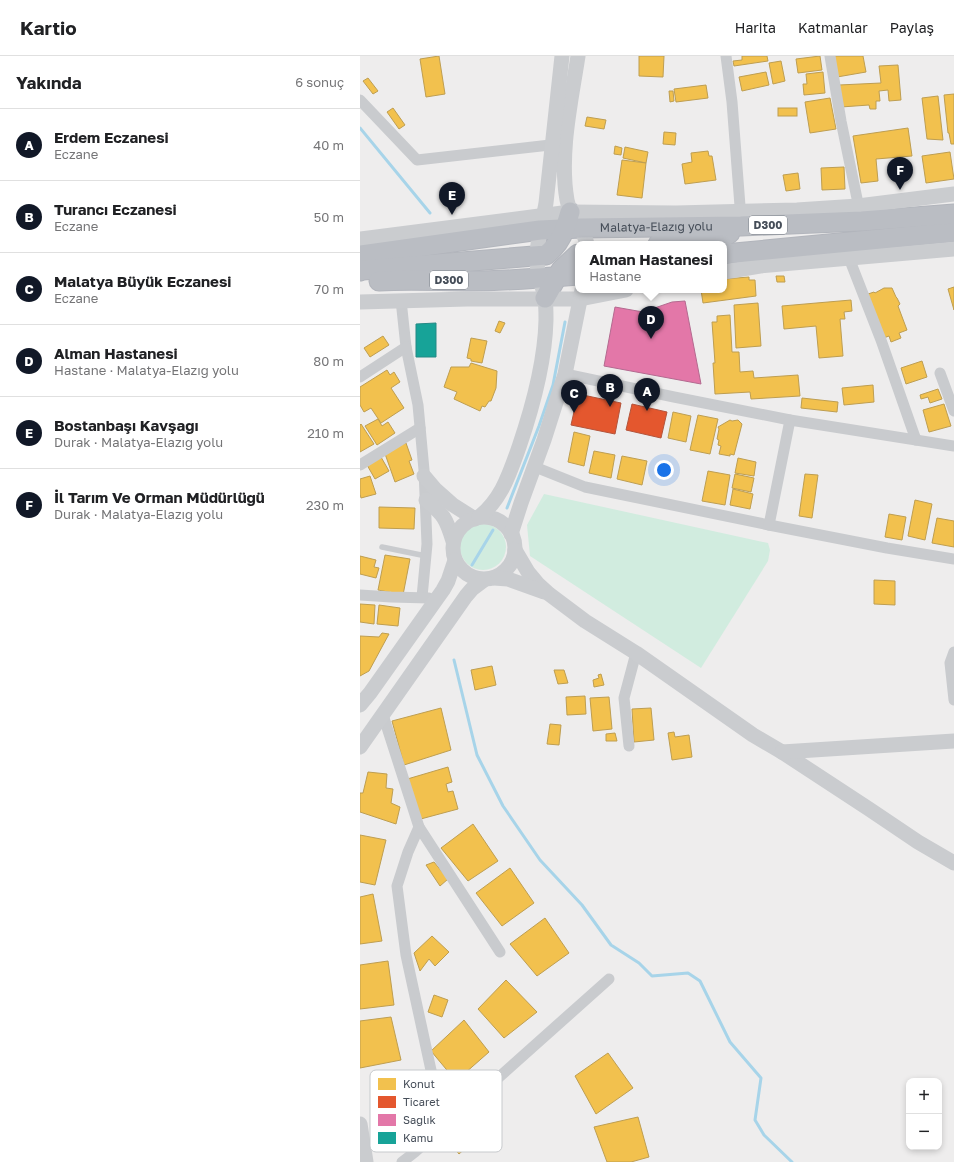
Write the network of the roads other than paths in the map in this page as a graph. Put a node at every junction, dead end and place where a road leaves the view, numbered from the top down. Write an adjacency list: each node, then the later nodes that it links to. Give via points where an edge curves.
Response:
1 (562, 56): 6 (main road)
2 (578, 56): 6 (main road)
3 (726, 56): 10 (street)
4 (830, 56): 8 (street)
5 (360, 100): 6 (street, via 417,160)
6 (559, 144): 11 (main road); 12 (main road, via 567,200)
7 (954, 194): 8 (main road)
8 (860, 214): 9 (highway, Malatya-Elazığ yolu / D300); 10 (highway, Malatya-Elazığ yolu / D300)
9 (954, 214)
10 (741, 219): 12 (highway, Malatya-Elazığ yolu / D300); 15 (highway, via 721,239)
11 (536, 226): 12 (highway, Malatya-Elazığ yolu / D300); 14 (main road); 18 (highway, Malatya-Elazığ yolu / D300); 19 (highway)
12 (576, 228): 19 (highway, via 546,255)
13 (954, 232): 17 (highway, D300)
14 (360, 239)
15 (696, 241)
16 (954, 249): 21 (main road)
17 (727, 254)
18 (360, 255)
19 (532, 257): 22 (highway); 25 (main road)
20 (575, 257): 25 (highway)
21 (849, 258): 23 (main road); 39 (street)
22 (360, 271)
23 (727, 272)
24 (575, 275): 25 (highway, D300)
25 (548, 278): 26 (highway, D300); 29 (highway)
26 (360, 282)
27 (599, 293): 28 (main road)
28 (581, 295): 29 (main road); 33 (main road)
29 (545, 298): 30 (main road); 45 (main road, via 545,338 540,373 528,419 502,489 492,505)
30 (401, 300): 31 (main road); 32 (street)
31 (360, 302)
32 (406, 347): 35 (street); 38 (street)
33 (565, 374): 37 (street); 42 (main road)
34 (940, 374): 36 (street)
35 (360, 377)
36 (954, 411)
37 (790, 420): 39 (street); 46 (street)
38 (420, 428): 41 (street); 43 (street)
39 (916, 440): 40 (street)
40 (954, 446)
41 (360, 465)
42 (534, 467): 46 (street, via 585,487); 47 (main road)
43 (424, 476): 44 (street); 45 (main road, via 453,505)
44 (426, 500): 48 (main road, via 445,518); 51 (street)
45 (477, 518): 47 (main road, via 486,517 499,521); 48 (main road, via 466,522)
46 (769, 525): 52 (street)
47 (512, 534): 50 (main road)
48 (453, 541): 53 (main road, via 452,551)
49 (382, 547): 51 (lane)
50 (515, 550): 54 (main road, via 509,568); 55 (main road, via 528,572)
51 (427, 556): 57 (street)
52 (954, 559)
53 (455, 560): 54 (main road, via 466,575 475,579); 57 (main road, via 448,581)
54 (489, 579): 55 (main road, via 508,580); 63 (main road, via 472,589 466,596)
55 (549, 594): 59 (main road, via 585,621)
56 (360, 595): 57 (street)
57 (429, 598): 60 (main road)
58 (954, 652): 61 (street, via 950,663)
59 (636, 653): 65 (street, via 624,698); 67 (main road, via 753,735)
60 (365, 692): 62 (main road)
61 (954, 700)
62 (360, 705)
63 (382, 715): 66 (main road); 68 (street)
64 (954, 741): 67 (main road)
65 (629, 746)
66 (360, 747)
67 (782, 752): 69 (main road)
68 (419, 827): 70 (street); 72 (street, via 397,886 406,955)
69 (954, 863)
70 (500, 952)
71 (609, 979): 73 (street)
72 (431, 1070)
73 (502, 1074)
74 (360, 1124): 76 (main road)
75 (415, 1152): 77 (street)
76 (366, 1162)
77 (402, 1162)

